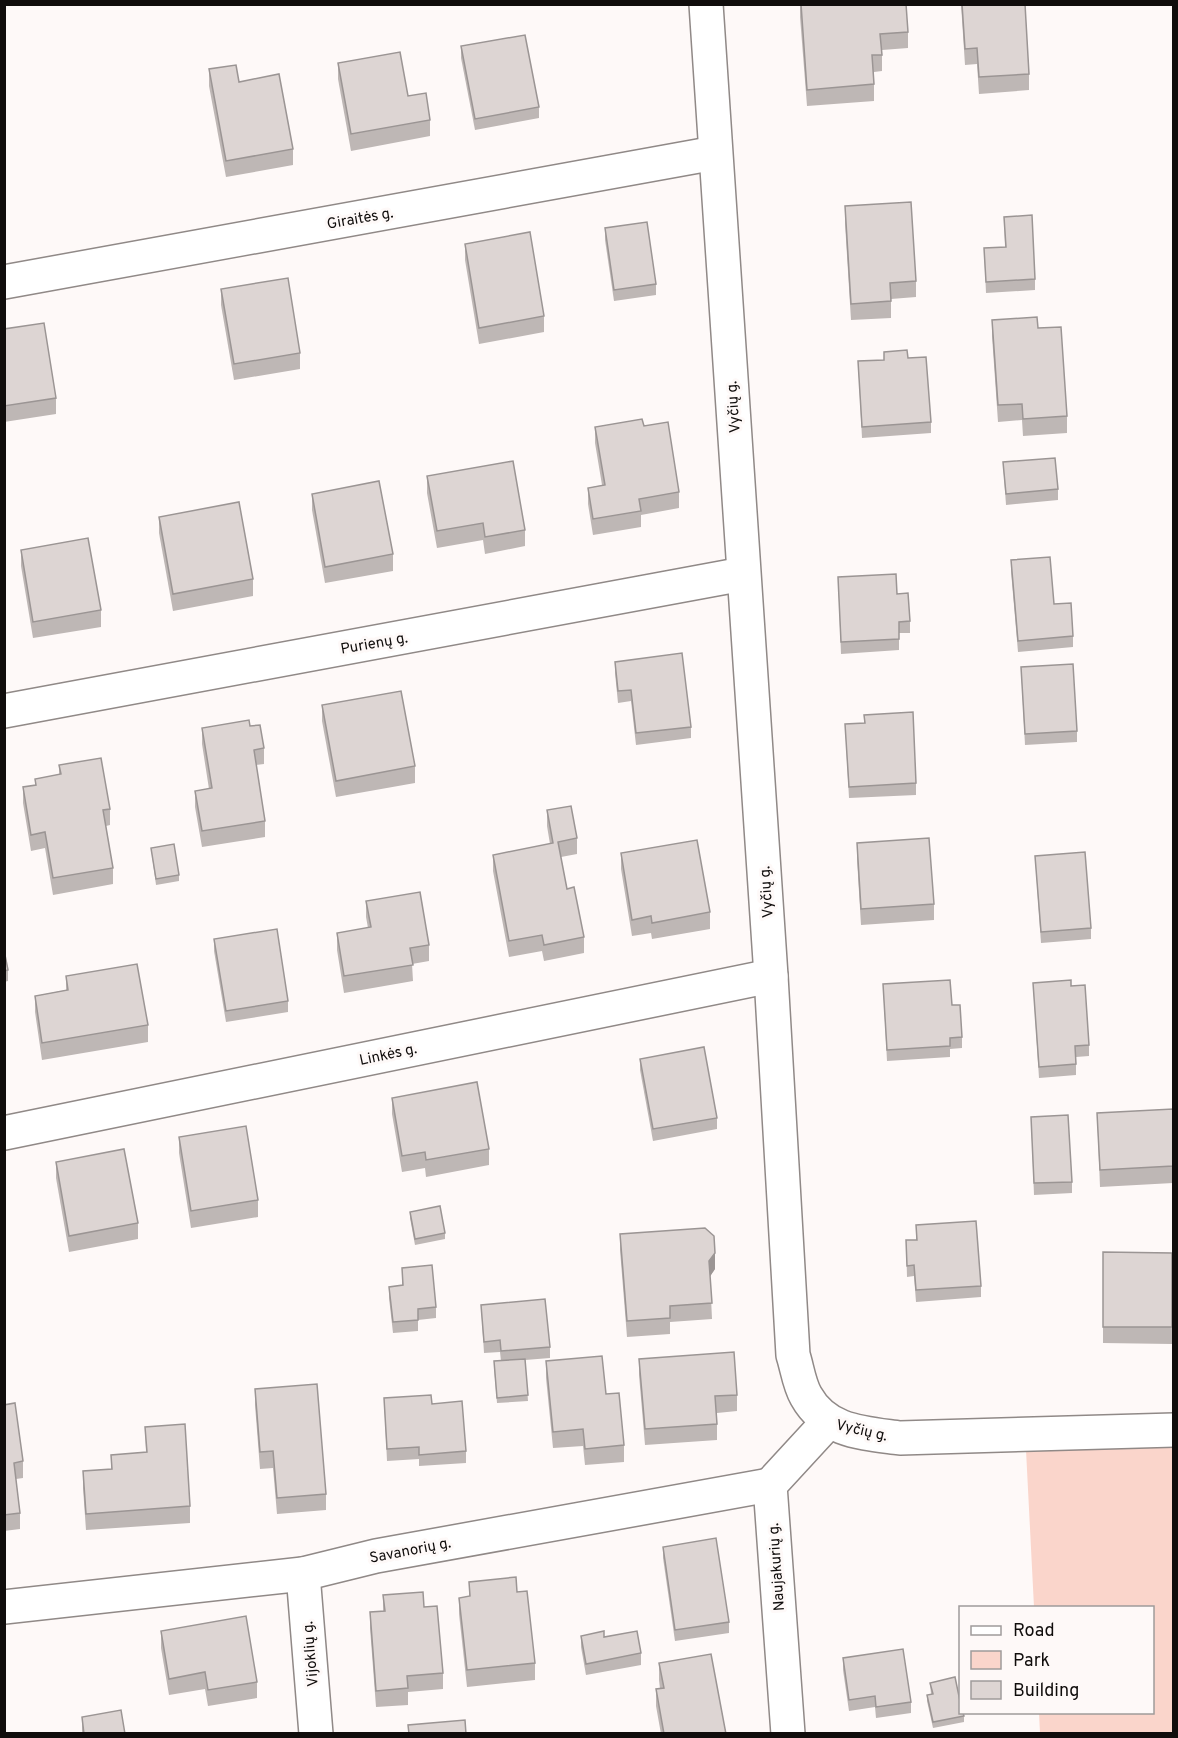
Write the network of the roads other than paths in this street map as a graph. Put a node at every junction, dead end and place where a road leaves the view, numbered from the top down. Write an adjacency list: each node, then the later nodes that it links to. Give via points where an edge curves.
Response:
1 (706, 4): 2 (street, Vyčių g.)
2 (715, 153): 3 (street, Giraitės g.); 4 (street, Vyčių g.)
3 (4, 282)
4 (743, 574): 5 (street, Purienų g.); 6 (street, Vyčių g.)
5 (4, 711)
6 (771, 976): 7 (street, Linkės g.); 8 (street, Vyčių g., via 793,1355 806,1395)
7 (4, 1133)
8 (828, 1422): 9 (street, Vyčių g., via 858,1432 900,1438); 10 (street)
9 (1173, 1431)
10 (770, 1485): 11 (street, Savanorių g., via 376,1556); 14 (street, Naujakurių g.)
11 (303, 1574): 12 (street, Savanorių g.); 13 (street, Vijoklių g.)
12 (4, 1607)
13 (316, 1734)
14 (788, 1734)

